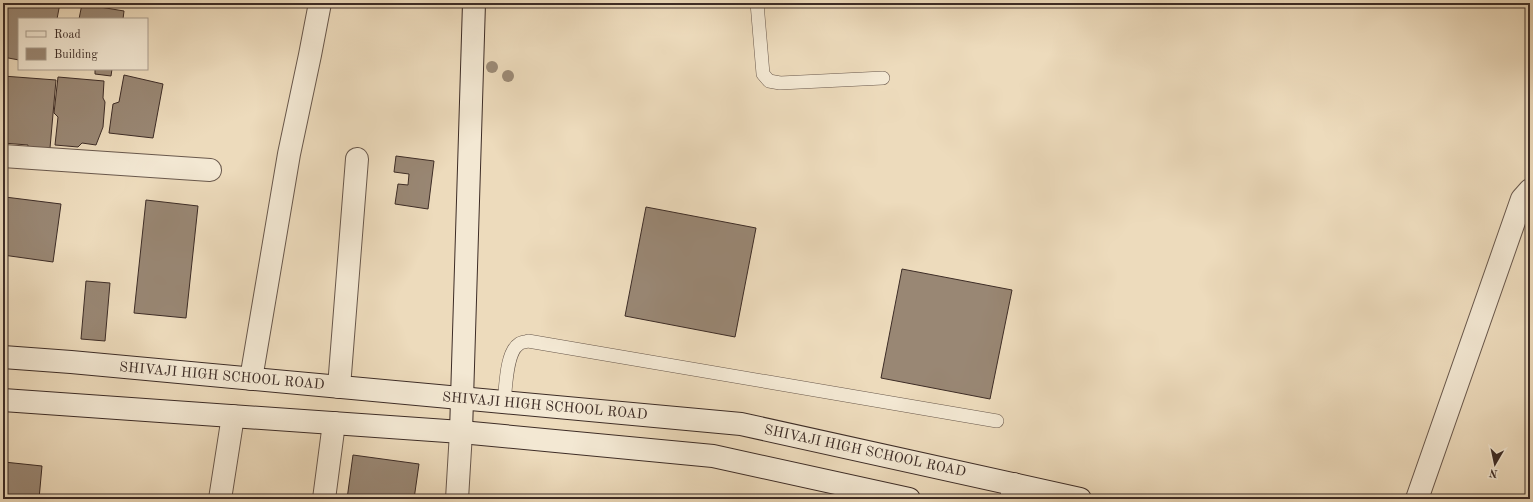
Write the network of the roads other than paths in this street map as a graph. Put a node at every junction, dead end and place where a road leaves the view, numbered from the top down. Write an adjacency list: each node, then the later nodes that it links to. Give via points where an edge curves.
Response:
1 (320, 3): 10 (street, via 289,154)
2 (474, 3): 12 (street)
3 (757, 3): 4 (lane, via 764,74 769,81 780,83)
4 (882, 78)
5 (3, 156): 7 (street)
6 (357, 159): 11 (street)
7 (210, 170)
8 (1530, 190): 25 (street, via 1522,199)
9 (3, 358): 10 (street, SHIVAJI HIGH SCHOOL ROAD)
10 (250, 379): 11 (street, SHIVAJI HIGH SCHOOL ROAD)
11 (339, 387): 12 (street, SHIVAJI HIGH SCHOOL ROAD)
12 (462, 398): 14 (street, SHIVAJI HIGH SCHOOL ROAD); 18 (street)
13 (3, 400): 15 (street)
14 (504, 402): 16 (lane, via 509,363 514,350 519,344 528,341); 19 (street, SHIVAJI HIGH SCHOOL ROAD, via 741,424)
15 (233, 416): 17 (street); 20 (street)
16 (997, 421)
17 (334, 423): 18 (street); 21 (street)
18 (461, 432): 22 (street); 23 (street, via 714,456)
19 (1012, 492): 24 (street, SHIVAJI HIGH SCHOOL ROAD)
20 (220, 499)
21 (324, 499)
22 (456, 499)
23 (909, 499)
24 (1080, 499)
25 (1417, 499)

